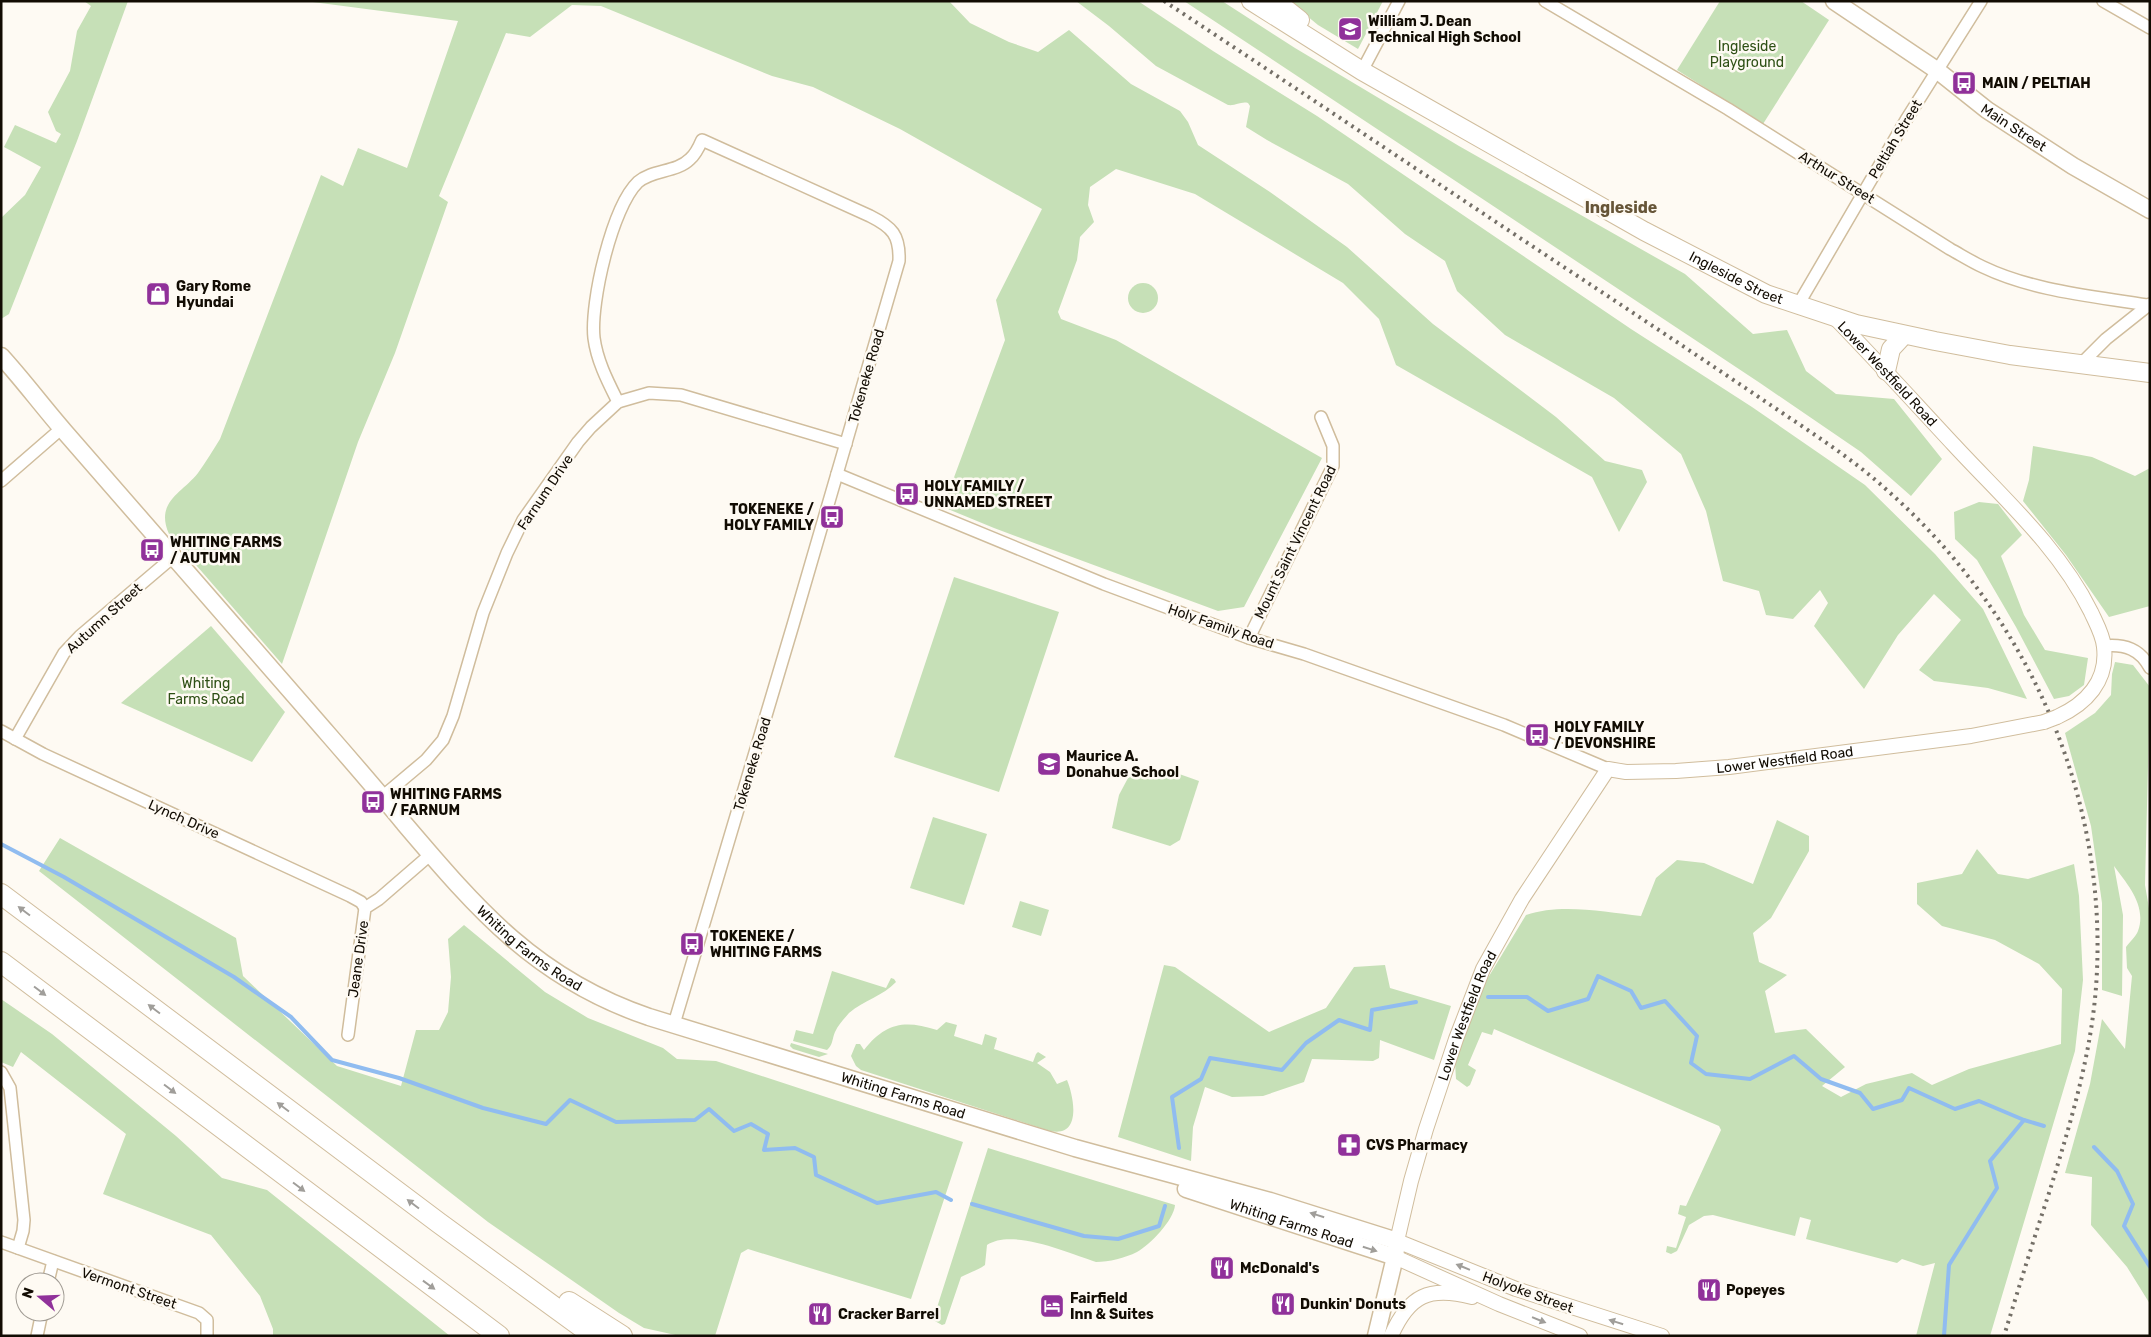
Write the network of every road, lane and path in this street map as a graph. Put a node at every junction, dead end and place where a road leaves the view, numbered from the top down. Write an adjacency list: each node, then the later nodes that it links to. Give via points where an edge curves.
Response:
1 (1251, 1): 9 (main road, Ingleside Street)
2 (1276, 1): 9 (main road, Ingleside Street)
3 (1399, 1): 9 (street)
4 (1545, 1): 11 (street, Arthur Street)
5 (1834, 1): 10 (main road, Main Street)
6 (1981, 1): 10 (street, Peltiah Street)
7 (2103, 1): 8 (street)
8 (2150, 28)
9 (1362, 71): 14 (main road, Ingleside Street, via 1644,231 1741,282)
10 (1938, 71): 11 (street, Peltiah Street); 12 (main road, Main Street, via 1987,110)
11 (1862, 193): 13 (street, Arthur Street, via 1984,268 2052,289); 14 (street, Peltiah Street)
12 (2150, 210)
13 (2149, 304): 18 (street)
14 (1798, 305): 15 (main road, Ingleside Street)
15 (1834, 317): 16 (main road, Ingleside Street); 19 (street, Lower Westfield Road)
16 (1904, 335): 18 (main road, Ingleside Street); 19 (main road, via 1891,348)
17 (1, 356): 23 (main road, Whiting Farms Road)
18 (2080, 365): 20 (main road, Ingleside Street)
19 (1886, 371): 29 (street, Lower Westfield Road, via 2055,556 2088,606)
20 (2150, 373)
21 (618, 402): 24 (street, Farnum Drive, via 649,393 681,395); 24 (street, Tokeneke Road, via 599,361 593,326 595,300 608,250 621,211 634,187 651,175 685,164 696,153 702,140 870,216 885,224 897,238 899,261); 34 (street, Farnum Drive, via 578,442 524,520 507,553 484,613 443,740 426,760)
22 (1321, 417): 28 (street, Mount Saint Vincent Road, via 1332,439 1335,452 1333,466)
23 (62, 428): 26 (street); 27 (main road, Whiting Farms Road)
24 (846, 444): 25 (street, Tokeneke Road)
25 (837, 474): 28 (street, Holy Family Road, via 1073,572); 39 (street, Tokeneke Road)
26 (1, 481)
27 (173, 557): 32 (street, Autumn Street, via 64,653); 34 (main road, Whiting Farms Road)
28 (1249, 638): 33 (street, Holy Family Road, via 1447,704)
29 (2104, 646): 30 (street, via 2130,648 2141,654); 33 (street, Lower Westfield Road, via 2103,670 2096,687 2081,704 2050,719 1971,736 1729,767 1651,772)
30 (2150, 668)
31 (1, 731): 32 (street, Lynch Drive)
32 (14, 739): 37 (street, Lynch Drive, via 350,896)
33 (1608, 769): 45 (street, Lower Westfield Road, via 1534,879 1483,969 1426,1129)
34 (382, 797): 35 (main road, Whiting Farms Road)
35 (430, 854): 37 (street, Jeane Drive); 39 (main road, Whiting Farms Road, via 500,930 536,959 608,1001)
36 (1, 894): 42 (highway, one-way to 36)
37 (366, 908): 40 (street, Jeane Drive)
38 (1, 962): 52 (highway, one-way to 52)
39 (674, 1024): 45 (main road, Whiting Farms Road, via 1076,1148 1270,1201)
40 (348, 1035)
41 (1, 1072): 44 (street, via 10,1088 23,1215)
42 (439, 1223): 53 (highway); 54 (highway)
43 (1, 1242): 44 (street, Vermont Street)
44 (18, 1248): 46 (street, Vermont Street)
45 (1396, 1249): 48 (street, Holyoke Street); 55 (main road, Lower Westfield Road); 58 (street, Holyoke Street, one-way to 45)
46 (52, 1261): 47 (street); 51 (street, Vermont Street, via 200,1314 207,1320)
47 (50, 1272)
48 (1499, 1304): 56 (street, via 1446,1292 1421,1296 1399,1317); 57 (street, Holyoke Street, one-way to 57)
49 (40, 1322): 50 (street)
50 (37, 1336)
51 (207, 1336)
52 (499, 1336)
53 (594, 1336)
54 (622, 1336)
55 (1376, 1336)
56 (1391, 1336)
57 (1580, 1336)
58 (1662, 1336)

